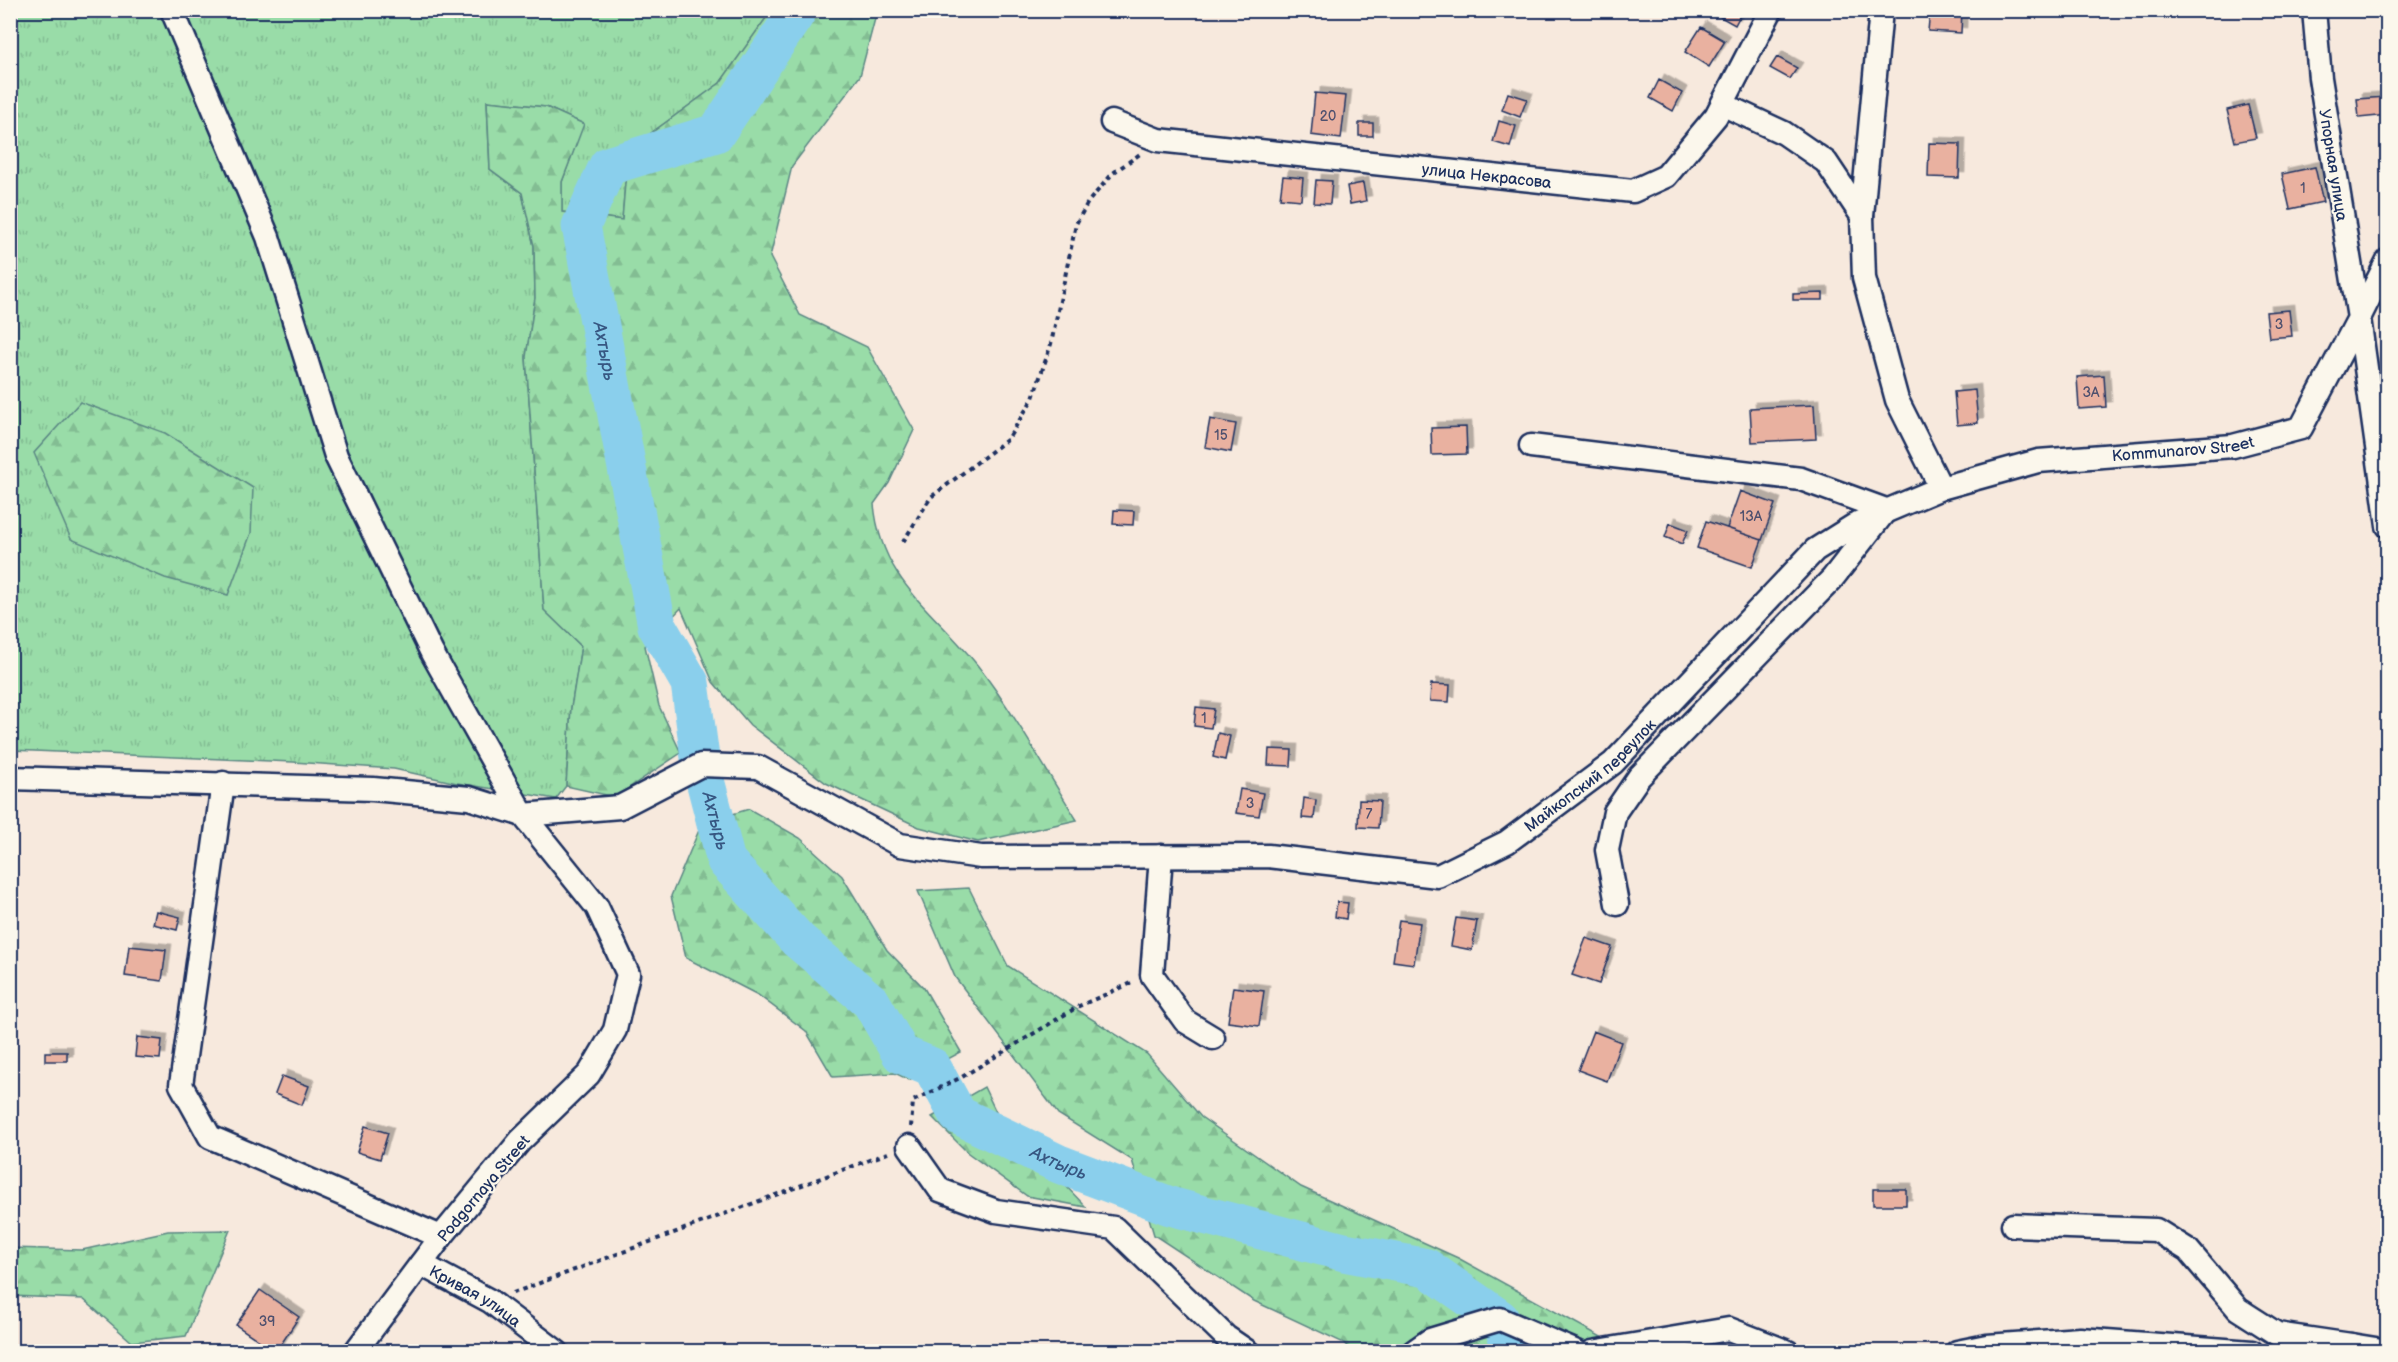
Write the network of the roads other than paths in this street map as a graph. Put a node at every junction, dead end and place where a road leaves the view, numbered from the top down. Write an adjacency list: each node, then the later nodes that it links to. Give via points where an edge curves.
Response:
1 (172, 10): 16 (street, Podgornaya Street, via 268,237 336,456 432,653)
2 (1770, 10): 5 (street, улица Некрасова)
3 (1881, 10): 7 (street)
4 (2314, 10): 9 (street, Упорная улица, via 2320,78)
5 (1724, 105): 6 (street, улица Некрасова, via 1666,176 1633,191 1158,140); 7 (street, via 1784,133 1826,162)
6 (1112, 122)
7 (1862, 216): 11 (street, via 1864,278 1897,400)
8 (2388, 261): 9 (street, Kommunarov Street)
9 (2359, 318): 11 (street, Kommunarov Street, via 2301,428 2234,446 2038,461); 13 (street)
10 (1531, 446): 12 (street, via 1801,479)
11 (1941, 488): 12 (street, Майкопский переулок)
12 (1886, 510): 17 (street, Майкопский переулок, via 1815,550 1613,763 1507,842 1438,876 1268,856); 18 (street, via 1832,579 1639,777 1615,812 1607,850)
13 (2388, 526)
14 (10, 778): 15 (street)
15 (223, 783): 16 (street, via 373,789 469,798); 22 (street, via 180,1085 210,1137)
16 (523, 815): 17 (street, Майкопский переулок, via 620,807 701,765 758,767 900,845 981,857); 22 (street, Podgornaya Street, via 597,907 628,974 615,1030 589,1074 520,1141)
17 (1161, 856): 19 (street, via 1152,975 1185,1021)
18 (1617, 904)
19 (1213, 1038)
20 (909, 1146): 28 (street, via 940,1190 996,1211 1114,1228 1226,1337)
21 (2013, 1225): 24 (street, via 2156,1230 2188,1250 2238,1309 2277,1334)
22 (441, 1237): 23 (street, Podgornaya Street)
23 (421, 1264): 26 (street, Podgornaya Street); 27 (street, Кривая улица, via 490,1301)
24 (2351, 1345): 25 (street); 35 (street)
25 (2388, 1351)
26 (355, 1352)
27 (557, 1352)
28 (1248, 1352)
29 (1413, 1352): 30 (street, via 1430,1340 1500,1318)
30 (1577, 1352)
31 (1592, 1352): 32 (street, via 1729,1329)
32 (1788, 1352)
33 (1957, 1352): 34 (street, via 2079,1339)
34 (2252, 1352)
35 (2324, 1352)

